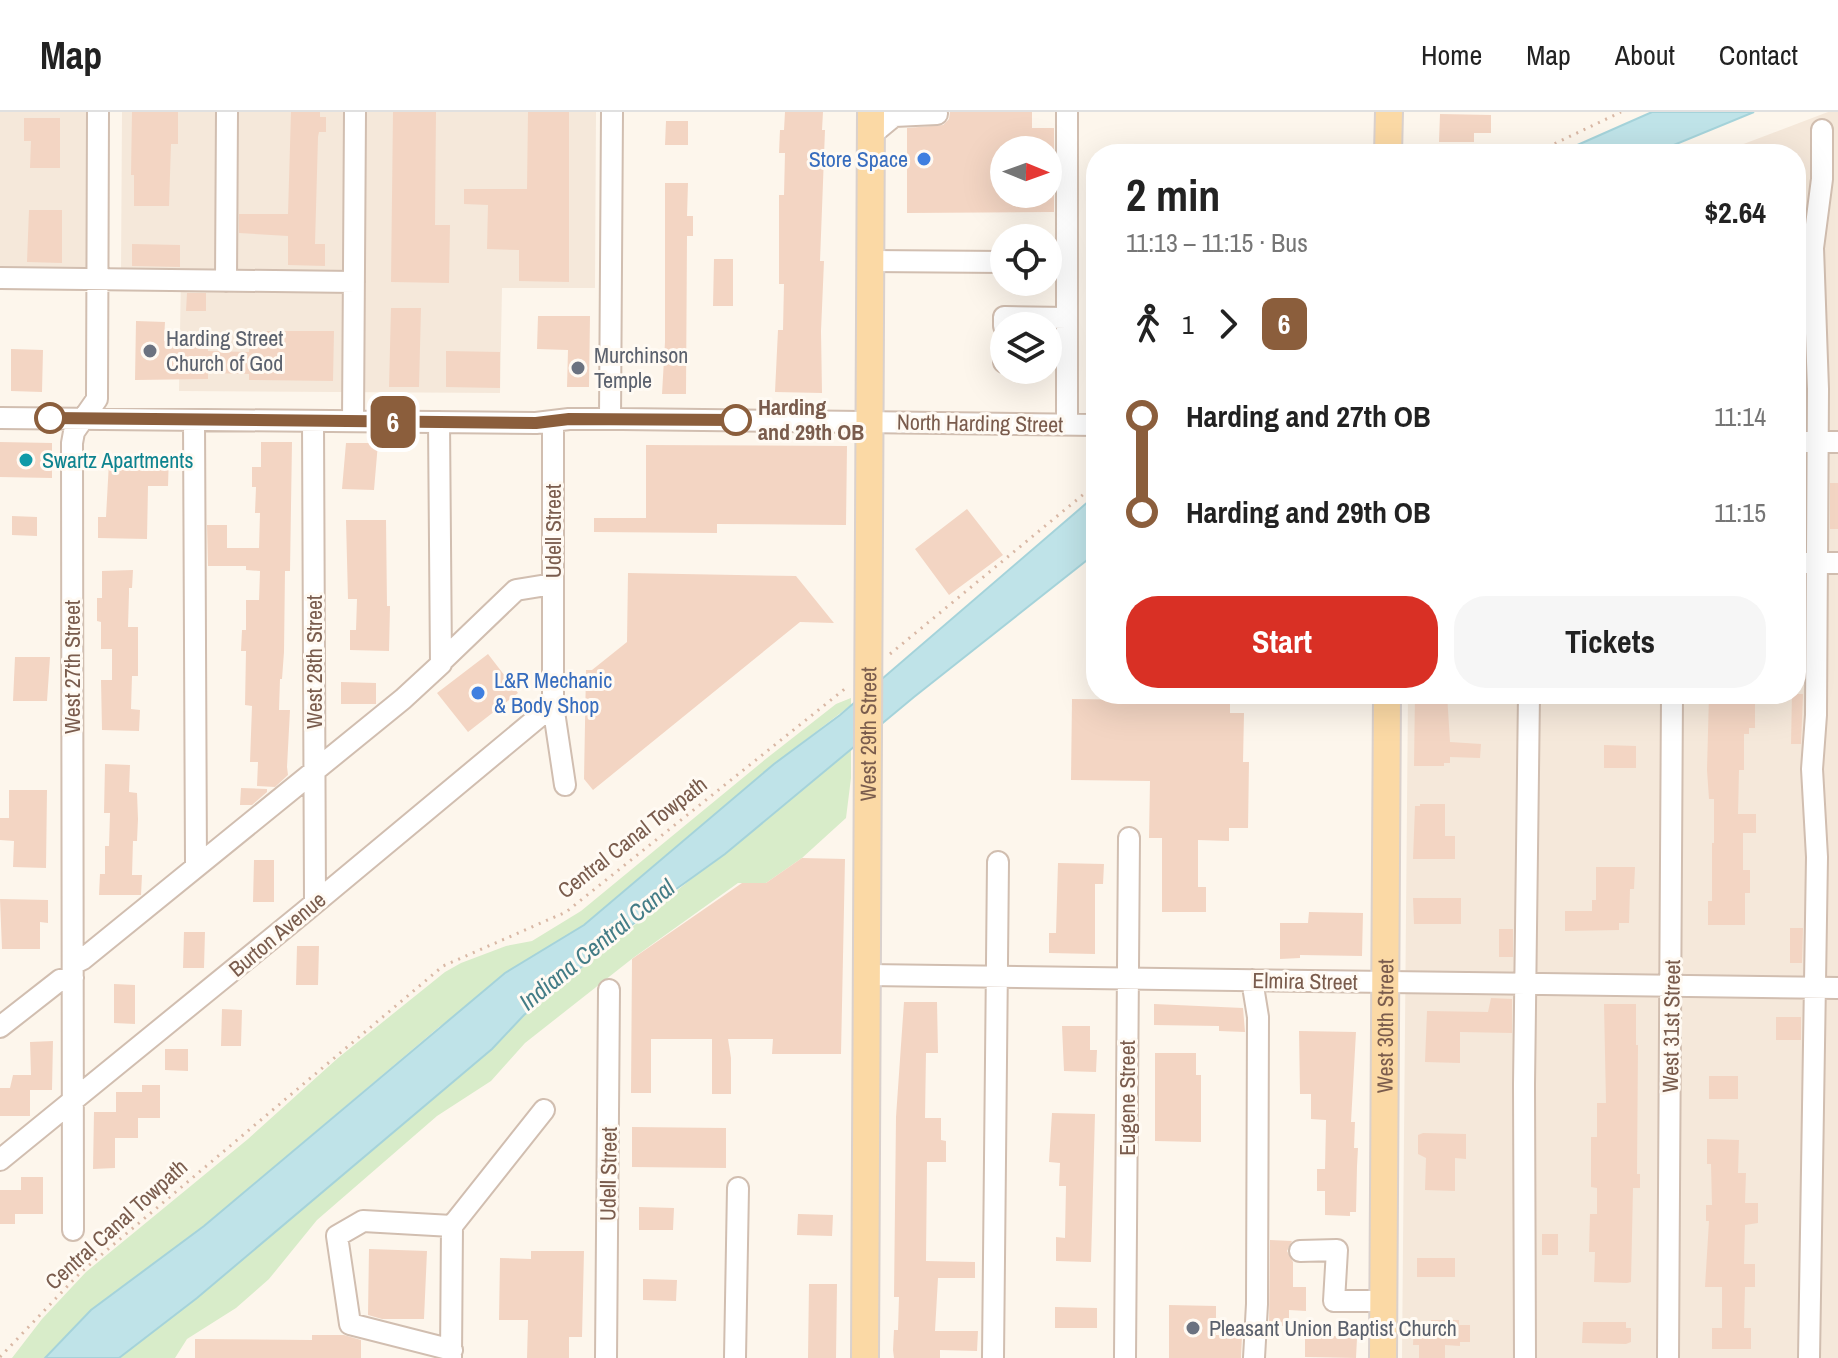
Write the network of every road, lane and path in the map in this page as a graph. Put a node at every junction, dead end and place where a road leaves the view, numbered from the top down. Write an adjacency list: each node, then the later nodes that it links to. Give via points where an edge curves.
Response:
1 (98, 112): 17 (street, West 27th Street)
2 (227, 112): 18 (street)
3 (355, 112): 19 (street)
4 (612, 112): 27 (street)
5 (1067, 112): 13 (street)
6 (1389, 112): 11 (main road)
7 (1621, 112): 12 (path)
8 (937, 114): 9 (street, via 894,116)
9 (871, 124): 14 (main road, West 29th Street)
10 (1822, 130): 37 (street, via 1813,248)
11 (1388, 144)
12 (1554, 144)
13 (1060, 224)
14 (870, 261): 15 (street); 32 (main road, West 29th Street)
15 (990, 262)
16 (0, 278): 17 (street)
17 (98, 280): 18 (street); 26 (street, West 27th Street, via 97,399)
18 (226, 281): 19 (street)
19 (354, 282): 30 (street)
20 (1062, 287): 22 (street)
21 (1062, 318): 22 (street)
22 (1067, 318): 23 (street)
23 (1062, 343)
24 (1061, 384): 34 (street)
25 (0, 418): 26 (street, North Harding Street)
26 (84, 419): 28 (street, North Harding Street); 54 (street, West 27th Street, via 72,443)
27 (610, 419): 31 (street, North Harding Street); 32 (street, North Harding Street)
28 (194, 420): 29 (street, North Harding Street); 52 (street)
29 (313, 421): 30 (street, North Harding Street); 48 (street, West 28th Street)
30 (353, 421): 33 (street, North Harding Street)
31 (553, 421): 33 (street, North Harding Street); 41 (street, Udell Street)
32 (869, 421): 34 (street, North Harding Street); 43 (main road, West 29th Street)
33 (439, 422): 42 (street)
34 (1067, 424): 35 (street, North Harding Street)
35 (1086, 425)
36 (1806, 442): 37 (street)
37 (1828, 442): 39 (street)
38 (1086, 492): 43 (path, Central Canal Towpath)
39 (1806, 563): 40 (street); 62 (street, via 1816,715)
40 (1838, 563)
41 (553, 584): 42 (street, via 516,590); 47 (street, Udell Street)
42 (442, 661): 48 (street)
43 (868, 673): 55 (main road, West 29th Street); 75 (path, Central Canal Towpath, via 566,912 443,966 81,1272)
44 (1387, 704): 59 (main road, West 30th Street)
45 (1529, 704): 60 (street)
46 (1672, 704): 61 (street, West 31st Street)
47 (553, 705): 49 (street, Udell Street); 53 (street, Burton Avenue)
48 (315, 768): 52 (street); 53 (street, West 28th Street)
49 (565, 785)
50 (1129, 838): 57 (street, Eugene Street)
51 (998, 862): 56 (street)
52 (196, 866): 54 (street)
53 (315, 903): 66 (street, Burton Avenue)
54 (73, 971): 65 (street); 66 (street, West 27th Street)
55 (868, 975): 56 (street, Elmira Street); 78 (main road, West 29th Street)
56 (997, 977): 57 (street, Elmira Street); 79 (street)
57 (1128, 978): 58 (street, Elmira Street); 80 (street, Eugene Street)
58 (1252, 980): 59 (street, Elmira Street); 81 (street, via 1258,1017)
59 (1385, 982): 60 (street, Elmira Street); 73 (main road, West 30th Street)
60 (1526, 984): 61 (street, Elmira Street); 83 (street)
61 (1672, 985): 62 (street, Elmira Street); 84 (street, West 31st Street)
62 (1816, 987): 63 (street, Elmira Street); 85 (street)
63 (1838, 988)
64 (609, 990): 76 (street, Udell Street)
65 (0, 1027)
66 (72, 1101): 68 (street, Burton Avenue); 71 (street, West 27th Street)
67 (544, 1110): 70 (street)
68 (0, 1160)
69 (738, 1188): 77 (street)
70 (452, 1226): 74 (street); 74 (street, via 363,1221 337,1236 350,1324)
71 (73, 1230)
72 (1300, 1251): 73 (street, via 1337,1250 1334,1301)
73 (1383, 1301): 82 (main road, West 30th Street)
74 (452, 1354)
75 (0, 1357)
76 (606, 1358)
77 (735, 1358)
78 (865, 1358)
79 (993, 1358)
80 (1125, 1358)
81 (1254, 1358)
82 (1383, 1358)
83 (1525, 1358)
84 (1668, 1358)
85 (1809, 1358)

